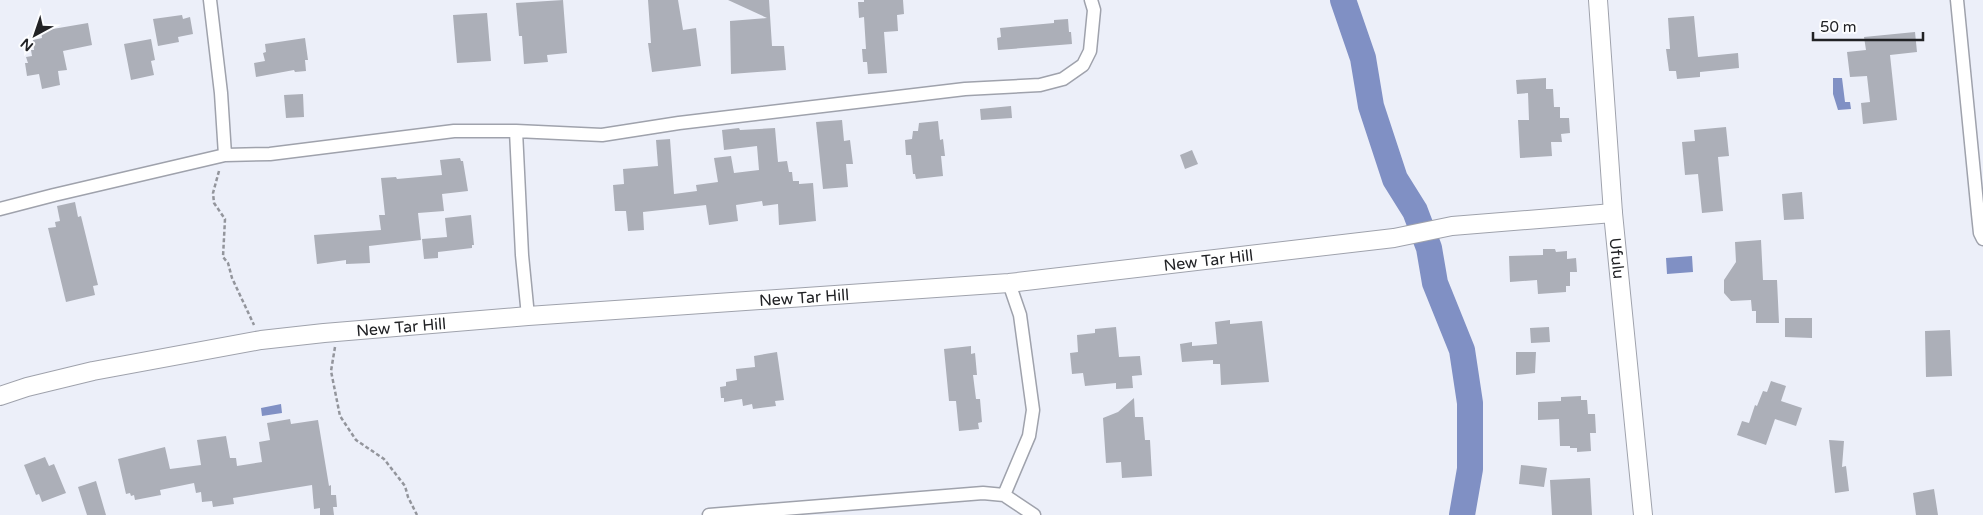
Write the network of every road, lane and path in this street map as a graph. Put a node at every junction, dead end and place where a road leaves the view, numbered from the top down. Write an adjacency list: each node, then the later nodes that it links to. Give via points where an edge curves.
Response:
1 (210, 0): 6 (street)
2 (1091, 0): 5 (street, via 1094,10 1090,51 1083,65 1063,79 1040,85 965,89 679,123 616,134)
3 (1598, 0): 8 (street, Ufulu)
4 (1958, 0): 9 (street)
5 (516, 131): 6 (street, via 454,131 270,154); 11 (street)
6 (225, 155): 7 (street); 13 (path, via 213,193 214,203 225,219 223,257)
7 (0, 209)
8 (1612, 213): 10 (street, New Tar Hill, via 1452,226 1394,238); 19 (street, Ufulu)
9 (1983, 239)
10 (1009, 283): 11 (street, New Tar Hill); 15 (street, via 1020,315 1033,410 1029,436)
11 (528, 316): 12 (street, New Tar Hill)
12 (324, 333): 13 (street, New Tar Hill); 16 (path, via 332,338 335,346 331,371 340,416 356,440 384,459 405,486)
13 (261, 340): 14 (street, New Tar Hill, via 93,371)
14 (0, 396)
15 (1004, 495): 17 (street, via 983,493); 18 (street)
16 (417, 515)
17 (709, 515)
18 (1034, 515)
19 (1643, 515)

